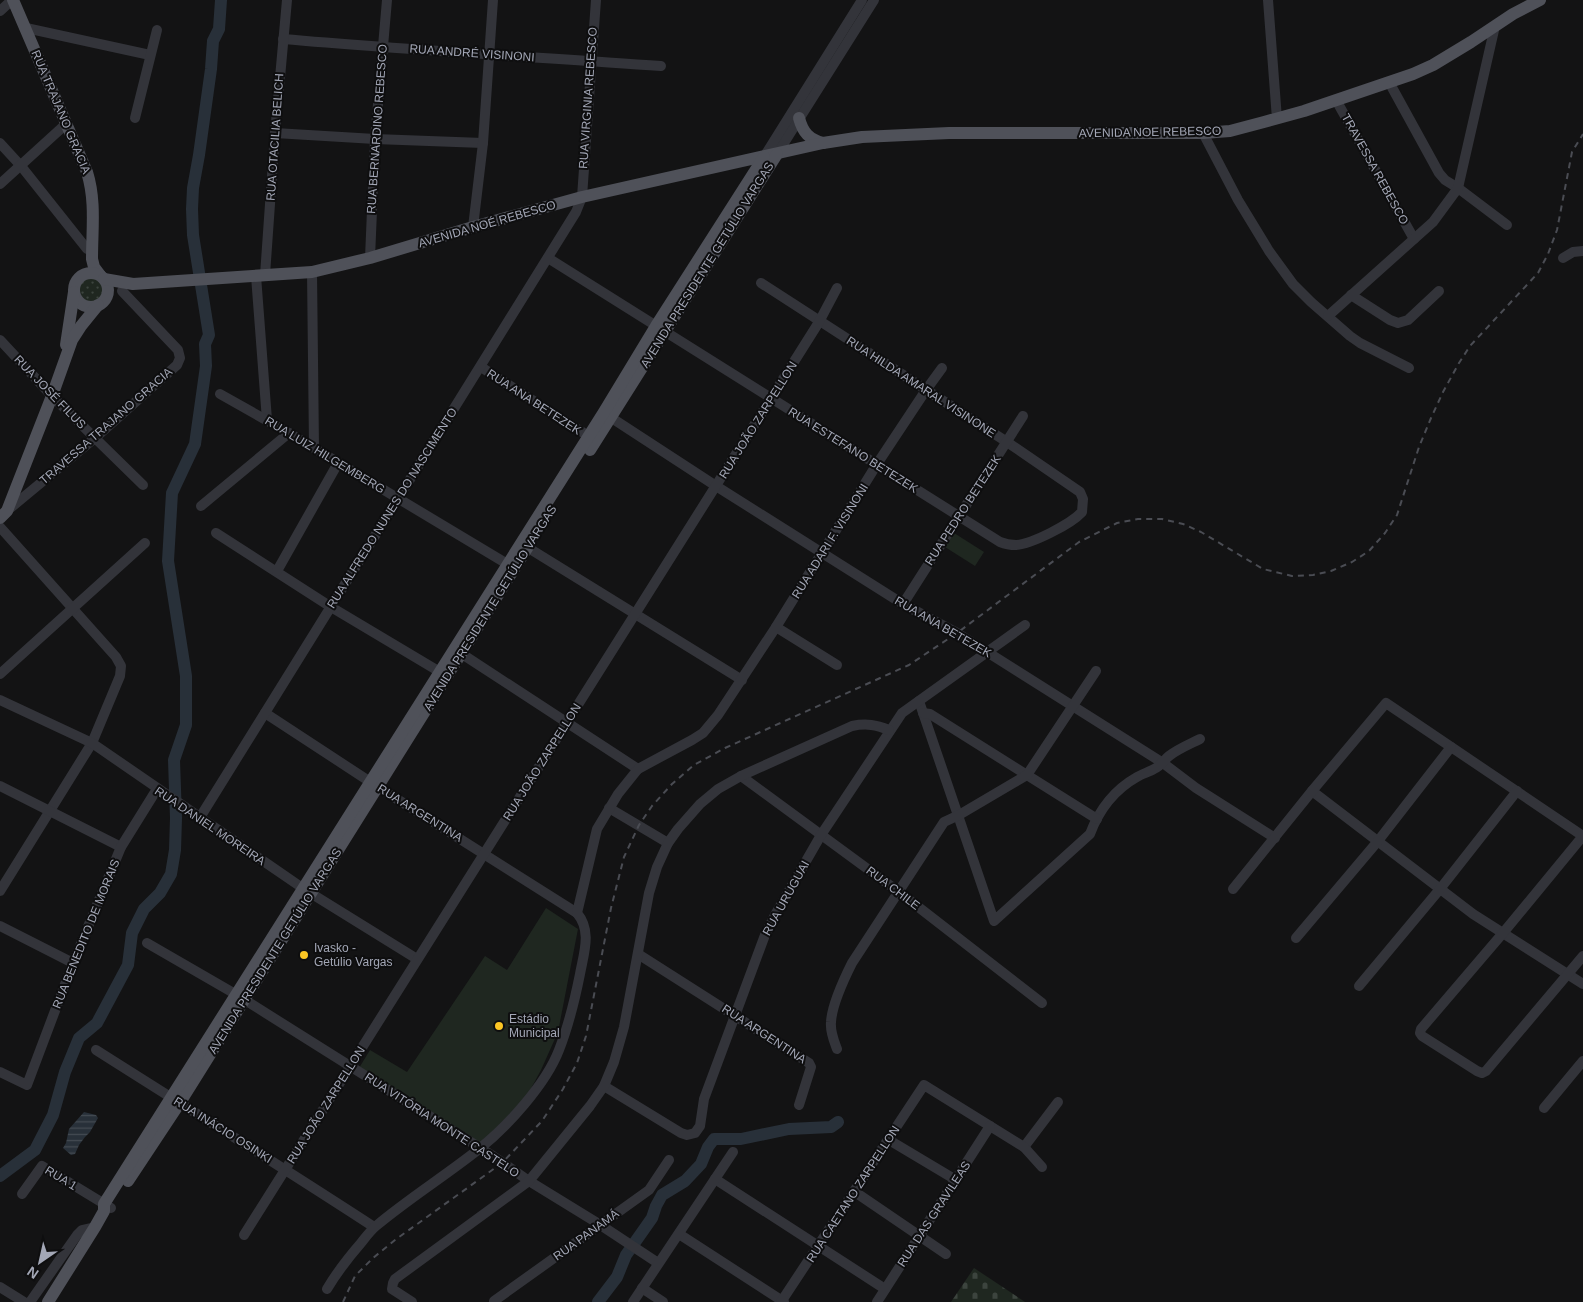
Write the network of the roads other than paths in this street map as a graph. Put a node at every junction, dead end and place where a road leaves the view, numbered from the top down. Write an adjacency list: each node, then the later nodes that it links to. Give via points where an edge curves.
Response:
1 (13, 0): 10 (street); 13 (main road, RUA TRAJANO GRACIA)
2 (287, 0): 15 (street, RUA OTACILIA BELICH)
3 (387, 0): 16 (street, RUA BERNARDINO REBESCO)
4 (493, 0): 17 (street)
5 (596, 0): 19 (street, RUA VIRGINIA REBESCO)
6 (862, 0): 11 (street, AVENIDA PRESIDENTE GETÚLIO VARGAS)
7 (874, 0): 11 (street, AVENIDA PRESIDENTE GETÚLIO VARGAS)
8 (1268, 0): 25 (street)
9 (1540, 0): 12 (main road, AVENIDA NOE REBESCO)
10 (0, 11)
11 (852, 24): 24 (street, AVENIDA PRESIDENTE GETÚLIO VARGAS); 34 (street, AVENIDA PRESIDENTE GETÚLIO VARGAS)
12 (1495, 26): 21 (main road, AVENIDA NOE REBESCO, via 1433,65); 37 (street)
13 (26, 28): 18 (street); 26 (main road, RUA TRAJANO GRACIA)
14 (157, 30): 18 (street)
15 (283, 39): 16 (street, RUA ANDRÉ VISINONI); 27 (street, RUA OTACILIA BELICH)
16 (382, 48): 17 (street, RUA ANDRÉ VISINONI); 29 (street, RUA BERNARDINO REBESCO)
17 (490, 53): 19 (street, RUA ANDRÉ VISINONI); 31 (street)
18 (150, 55): 23 (street)
19 (590, 61): 20 (street, RUA ANDRÉ VISINONI); 38 (street, RUA VIRGINIA REBESCO)
20 (661, 66)
21 (1389, 82): 22 (main road, AVENIDA NOE REBESCO); 37 (street, via 1439,173)
22 (1336, 100): 25 (main road, AVENIDA NOE REBESCO); 42 (street, TRAVESSA REBESCO)
23 (135, 118)
24 (799, 118): 32 (main road, via 809,138); 33 (street, AVENIDA PRESIDENTE GETÚLIO VARGAS)
25 (1277, 119): 28 (main road, AVENIDA NOE REBESCO, via 1230,131)
26 (66, 124): 35 (street); 41 (main road, RUA TRAJANO GRACIA, via 92,187)
27 (275, 133): 29 (street); 49 (street, RUA OTACILIA BELICH)
28 (1203, 133): 32 (main road, AVENIDA NOE REBESCO, via 949,133 878,136); 59 (street, via 1269,250 1293,284)
29 (375, 139): 31 (street); 45 (street, RUA BERNARDINO REBESCO)
30 (0, 143): 35 (street)
31 (483, 143): 40 (street)
32 (823, 143): 33 (main road, AVENIDA NOE REBESCO)
33 (776, 154): 34 (main road, AVENIDA NOE REBESCO); 61 (main road, AVENIDA PRESIDENTE GETÚLIO VARGAS)
34 (764, 157): 38 (main road, AVENIDA NOÉ REBESCO); 61 (main road, AVENIDA PRESIDENTE GETÚLIO VARGAS)
35 (21, 166): 36 (street); 43 (street)
36 (0, 184)
37 (1458, 188): 39 (street); 42 (street, via 1433,222)
38 (582, 196): 40 (main road, AVENIDA NOÉ REBESCO); 46 (street, RUA ALFREDO NUNES DO NASCIMENTO)
39 (1507, 225)
40 (473, 227): 45 (main road, AVENIDA NOÉ REBESCO)
41 (92, 228): 43 (main road, RUA TRAJANO GRACIA); 51 (main road, RUA TRAJANO GRACIA, via 92,259)
42 (1414, 239): 57 (street)
43 (87, 249): 50 (main road, RUA TRAJANO GRACIA)
44 (1583, 251): 47 (street)
45 (370, 258): 48 (main road, AVENIDA NOÉ REBESCO)
46 (548, 258): 61 (street, RUA ESTEFANO BETEZEK); 64 (street, RUA ALFREDO NUNES DO NASCIMENTO)
47 (1562, 258)
48 (312, 272): 49 (main road, AVENIDA NOÉ REBESCO); 78 (street)
49 (261, 275): 53 (main road, AVENIDA NOÉ REBESCO); 73 (street, RUA OTACILIA BELICH)
50 (79, 277): 51 (main road, via 89,273); 56 (main road)
51 (102, 277): 53 (main road); 58 (main road, via 107,283 108,293)
52 (761, 283): 60 (street, RUA HILDA AMARAL VISINONE)
53 (128, 287): 58 (main road); 75 (street, TRAVESSA TRAJANO GRACIA, via 178,350 180,358 177,365)
54 (837, 288): 60 (street, RUA JOÃO ZARPELLON)
55 (1439, 291): 57 (street, via 1408,320 1398,323)
56 (74, 292): 58 (main road, via 83,305 93,307); 63 (main road)
57 (1351, 295): 59 (street)
58 (101, 304): 63 (main road, via 76,333)
59 (1328, 316): 66 (street, via 1360,343)
60 (819, 322): 67 (street, RUA HILDA AMARAL VISINONE); 70 (street, RUA JOÃO ZARPELLON)
61 (660, 329): 70 (street, RUA ESTEFANO BETEZEK); 71 (main road, AVENIDA PRESIDENTE GETÚLIO VARGAS)
62 (2, 346): 69 (street, RUA JOSÉ FILUS)
63 (63, 362): 69 (main road)
64 (481, 367): 76 (street, RUA ANA BETEZEK); 83 (street, RUA ALFREDO NUNES DO NASCIMENTO)
65 (942, 368): 67 (street, RUA ADARI F. VISINONI)
66 (1409, 368)
67 (926, 390): 77 (street, RUA HILDA AMARAL VISINONE); 80 (street, RUA ADARI F. VISINONI)
68 (220, 394): 73 (street, RUA LUIZ HILGEMBERG)
69 (52, 396): 75 (street, RUA JOSÉ FILUS); 85 (main road)
70 (771, 399): 80 (street, RUA ESTEFANO BETEZEK); 82 (street, RUA JOÃO ZARPELLON)
71 (607, 415): 76 (main road, AVENIDA PRESIDENTE GETÚLIO VARGAS); 82 (street, RUA ANA BETEZEK)
72 (1023, 416): 77 (street, RUA PEDRO BETEZEK)
73 (267, 420): 74 (street, RUA LUIZ HILGEMBERG)
74 (289, 433): 78 (street, RUA LUIZ HILGEMBERG); 84 (street)
75 (95, 438): 81 (street, RUA JOSÉ FILUS); 85 (street, TRAVESSA TRAJANO GRACIA)
76 (592, 438): 91 (main road, AVENIDA PRESIDENTE GETÚLIO VARGAS)
77 (1007, 442): 86 (street, RUA PEDRO BETEZEK); 89 (street, RUA HILDA AMARAL VISINONE, via 1080,492 1083,499 1082,512 1070,523 1027,543)
78 (314, 448): 79 (street, RUA LUIZ HILGEMBERG)
79 (338, 462): 83 (street, RUA LUIZ HILGEMBERG); 94 (street)
80 (878, 464): 86 (street, RUA ESTEFANO BETEZEK); 92 (street, RUA ADARI F. VISINONI)
81 (143, 485)
82 (716, 486): 92 (street, RUA ANA BETEZEK); 98 (street, RUA JOÃO ZARPELLON)
83 (398, 499): 93 (street, RUA LUIZ HILGEMBERG); 96 (street, RUA ALFREDO NUNES DO NASCIMENTO)
84 (201, 506)
85 (3, 514)
86 (960, 516): 89 (street, RUA ESTEFANO BETEZEK); 95 (street, RUA PEDRO BETEZEK)
87 (0, 527): 97 (street)
88 (216, 533): 94 (street)
89 (1000, 542)
90 (145, 543): 97 (street)
91 (524, 545): 93 (main road, AVENIDA PRESIDENTE GETÚLIO VARGAS); 98 (street)
92 (822, 553): 95 (street, RUA ANA BETEZEK); 100 (street, RUA ADARI F. VISINONI)
93 (511, 566): 102 (main road, AVENIDA PRESIDENTE GETÚLIO VARGAS); 106 (main road, AVENIDA PRESIDENTE GETÚLIO VARGAS)
94 (277, 571): 96 (street)
95 (903, 604): 101 (street, RUA ANA BETEZEK)
96 (330, 607): 106 (street); 111 (street, RUA ALFREDO NUNES DO NASCIMENTO)
97 (72, 608): 105 (street); 116 (street, via 121,666 120,676)
98 (636, 614): 107 (street); 113 (street, RUA JOÃO ZARPELLON)
99 (1025, 625): 101 (street, RUA URUGUAI)
100 (776, 627): 103 (street); 107 (street, RUA ADARI F. VISINONI)
101 (987, 652): 109 (street, RUA URUGUAI); 110 (street, RUA ANA BETEZEK)
102 (462, 654): 106 (main road, AVENIDA PRESIDENTE GETÚLIO VARGAS); 113 (street)
103 (837, 666)
104 (1096, 671): 110 (street)
105 (0, 674)
106 (443, 674): 122 (main road, AVENIDA PRESIDENTE GETÚLIO VARGAS)
107 (742, 680): 119 (street, RUA ADARI F. VISINONI, via 703,733)
108 (0, 700): 116 (street, RUA DANIEL MOREIRA)
109 (919, 701): 112 (street); 114 (street, RUA URUGUAI, via 902,713)
110 (1073, 706): 118 (street, RUA ANA BETEZEK); 120 (street)
111 (265, 713): 122 (street, RUA ARGENTINA); 130 (street, RUA ALFREDO NUNES DO NASCIMENTO)
112 (923, 713): 120 (street, via 930,714); 129 (street)
113 (568, 722): 119 (street); 137 (street, RUA JOÃO ZARPELLON)
114 (890, 730): 121 (street, via 874,724 852,726); 132 (street, RUA URUGUAI)
115 (1200, 739): 118 (street, via 1168,756)
116 (92, 743): 124 (street, RUA DANIEL MOREIRA); 128 (street)
117 (1451, 747): 125 (street, via 1386,703); 126 (street); 134 (street)
118 (1163, 763): 131 (street, via 1119,790); 133 (street, RUA ANA BETEZEK)
119 (638, 769): 127 (street)
120 (1027, 775): 129 (street); 131 (street)
121 (741, 776): 132 (street, RUA CHILE); 135 (street, via 700,804)
122 (374, 784): 137 (street, RUA ARGENTINA); 141 (main road, AVENIDA PRESIDENTE GETÚLIO VARGAS)
123 (0, 786): 128 (street)
124 (156, 789): 130 (street, RUA DANIEL MOREIRA); 136 (street, RUA BENEDITO DE MORAIS)
125 (1312, 790): 133 (street); 134 (street)
126 (1518, 791): 138 (street); 145 (street, via 1583,836)
127 (609, 808): 135 (street); 143 (street, via 593,841)
128 (51, 810): 136 (street); 140 (street)
129 (958, 815): 131 (street, via 994,921 1090,834); 142 (street, via 944,822)
130 (200, 819): 141 (street, RUA DANIEL MOREIRA)
131 (1096, 819)
132 (821, 835): 142 (street, RUA CHILE); 157 (street, RUA URUGUAI, via 765,934)
133 (1275, 838): 139 (street)
134 (1378, 841): 138 (street); 146 (street)
135 (668, 843): 148 (street, via 649,893)
136 (121, 847): 151 (street, RUA BENEDITO DE MORAIS)
137 (485, 854): 143 (street, RUA ARGENTINA); 150 (street, RUA JOÃO ZARPELLON)
138 (1440, 888): 145 (street); 154 (street)
139 (1233, 890)
140 (0, 891)
141 (308, 891): 150 (street, RUA DANIEL MOREIRA); 155 (main road, AVENIDA PRESIDENTE GETÚLIO VARGAS)
142 (899, 892): 156 (street, RUA CHILE); 158 (street, via 840,987 831,1022)
143 (577, 913): 171 (street, via 583,920 586,942 577,990 559,1051 533,1094)
144 (0, 926): 151 (street)
145 (1503, 933): 152 (street); 152 (street, via 1421,1029 1422,1036 1482,1073)
146 (1296, 938)
147 (147, 944): 155 (street, RUA VITÓRIA MONTE CASTELO)
148 (638, 954): 157 (street, RUA ARGENTINA); 163 (street, via 624,1027)
149 (1583, 956): 152 (street)
150 (417, 959): 161 (street, RUA JOÃO ZARPELLON)
151 (73, 963): 162 (street, RUA BENEDITO DE MORAIS, via 27,1085)
152 (1568, 974): 153 (street)
153 (1583, 984)
154 (1359, 986)
155 (241, 998): 161 (street, RUA VITÓRIA MONTE CASTELO); 164 (main road, AVENIDA PRESIDENTE GETÚLIO VARGAS)
156 (1042, 1004)
157 (736, 1015): 163 (street, RUA URUGUAI, via 704,1099 700,1126 695,1133 681,1133); 166 (street, RUA ARGENTINA, via 809,1063 811,1067)
158 (837, 1049)
159 (96, 1050): 164 (street, RUA INÁCIO OSINKI)
160 (1583, 1061): 167 (street)
161 (350, 1067): 171 (street, RUA VITÓRIA MONTE CASTELO); 175 (street, RUA JOÃO ZARPELLON)
162 (0, 1072)
163 (604, 1086): 178 (street)
164 (175, 1101): 175 (street, RUA INÁCIO OSINKI); 181 (main road, AVENIDA PRESIDENTE GETÚLIO VARGAS)
165 (1058, 1102): 170 (street)
166 (799, 1105)
167 (1544, 1108)
168 (990, 1126): 169 (street, RUA CAETANO ZARPELLON, via 924,1085); 170 (street); 177 (street, RUA DAS GRAVILEAS)
169 (889, 1140): 177 (street); 179 (street, RUA CAETANO ZARPELLON)
170 (1024, 1147): 174 (street)
171 (480, 1148): 178 (street, RUA VITÓRIA MONTE CASTELO); 184 (street)
172 (733, 1152): 176 (street)
173 (669, 1160): 182 (street, RUA PANAMÁ, via 649,1190)
174 (1042, 1167)
175 (285, 1169): 184 (street, RUA INÁCIO OSINKI); 186 (street, RUA JOÃO ZARPELLON)
176 (715, 1180): 185 (street); 188 (street)
177 (956, 1180): 187 (street, RUA DAS GRAVILEAS)
178 (529, 1181): 182 (street, RUA VITÓRIA MONTE CASTELO); 200 (street, via 395,1279 392,1289)
179 (854, 1192): 187 (street); 188 (street, RUA CAETANO ZARPELLON)
180 (22, 1194): 181 (street, RUA 1, via 42,1166)
181 (106, 1208): 183 (main road, AVENIDA PRESIDENTE GETÚLIO VARGAS)
182 (600, 1224): 190 (street, RUA VITÓRIA MONTE CASTELO); 195 (street, RUA PANAMÁ)
183 (95, 1227): 198 (street, via 82,1230 77,1235); 199 (main road, AVENIDA PRESIDENTE GETÚLIO VARGAS)
184 (374, 1227): 193 (street, via 338,1270)
185 (678, 1234): 190 (street); 196 (street)
186 (244, 1235)
187 (920, 1236): 189 (street); 194 (street, RUA DAS GRAVILEAS)
188 (818, 1247): 194 (street); 196 (street, RUA CAETANO ZARPELLON)
189 (946, 1254)
190 (658, 1263): 192 (street)
191 (0, 1287): 197 (street)
192 (642, 1288): 201 (street); 202 (street)
193 (327, 1289)
194 (885, 1289): 203 (street, RUA DAS GRAVILEAS)
195 (494, 1301)
196 (782, 1301)
197 (24, 1302)
198 (30, 1302)
199 (48, 1302)
200 (412, 1302)
201 (633, 1302)
202 (663, 1302)
203 (877, 1302)

